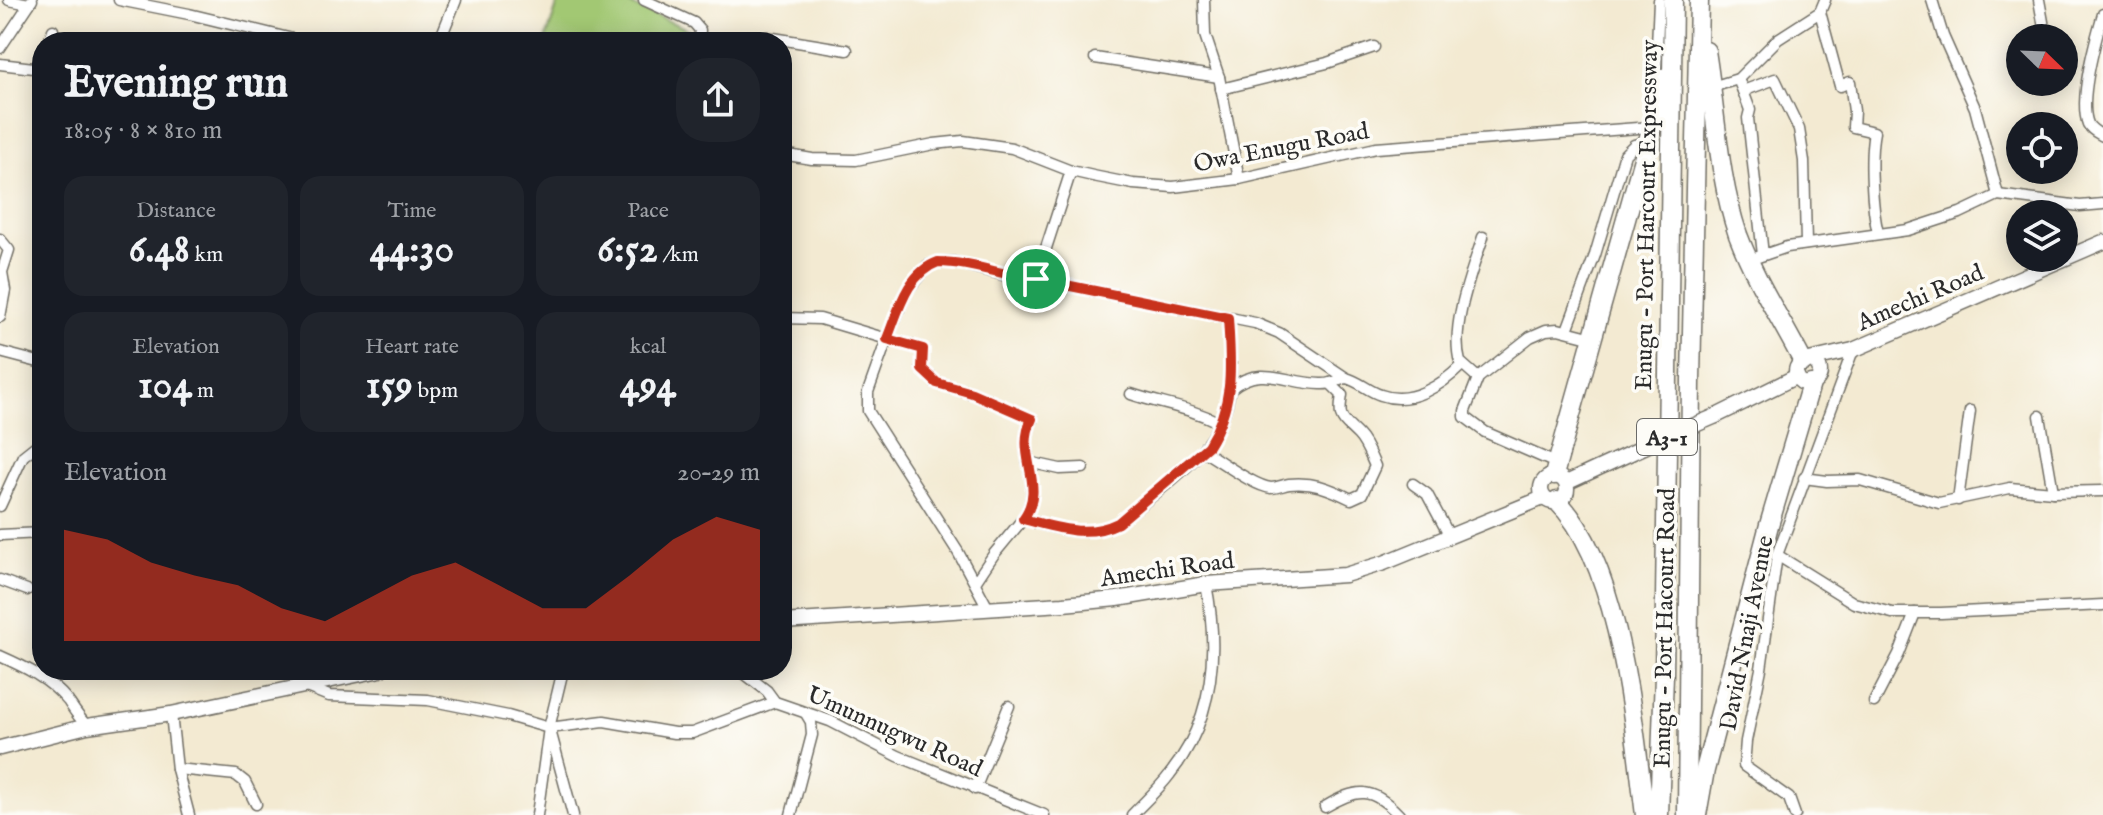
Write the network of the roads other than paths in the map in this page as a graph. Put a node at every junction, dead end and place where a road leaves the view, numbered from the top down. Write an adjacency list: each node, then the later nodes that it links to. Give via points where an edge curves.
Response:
1 (9, 0): 11 (street)
2 (119, 0): 16 (street)
3 (456, 0): 17 (street)
4 (644, 0): 18 (street, via 694,23)
5 (1204, 0): 27 (street, via 1205,35)
6 (1659, 0): 32 (street)
7 (1673, 0): 24 (highway, Enugu - Port Harcourt Expressway / A3-1)
8 (1825, 0): 13 (street)
9 (1932, 0): 37 (street, via 1975,108)
10 (2039, 0): 15 (street)
11 (30, 2): 21 (street)
12 (1699, 4): 29 (highway); 118 (highway, Enugu - Port Hacourt Road)
13 (1820, 12): 28 (street, via 1778,39); 39 (street, via 1840,86 1850,82 1853,127 1874,132)
14 (2103, 14): 33 (street, via 2087,83 2088,123)
15 (2043, 24)
16 (265, 32)
17 (443, 32)
18 (700, 32)
19 (792, 41): 22 (street)
20 (1374, 47): 30 (street)
21 (0, 48)
22 (847, 50)
23 (1095, 58): 27 (street)
24 (1671, 59): 32 (highway); 117 (highway, Enugu - Port Harcourt Expressway / A3-1)
25 (0, 64): 26 (street)
26 (32, 66)
27 (1219, 77): 30 (street)
28 (1738, 79): 29 (street); 31 (street)
29 (1712, 87): 44 (highway, via 1738,232)
30 (1221, 89): 36 (street)
31 (1743, 91): 43 (street, via 1775,79 1799,129); 44 (street, via 1750,110)
32 (1649, 134): 36 (street, Owa Enugu Road, via 1376,148); 49 (street, via 1625,154); 50 (highway)
33 (2103, 136)
34 (792, 155): 35 (street, Owa Enugu Road, via 856,160 963,141 1012,148)
35 (1071, 171): 36 (street, Owa Enugu Road, via 1161,187); 45 (street)
36 (1239, 179)
37 (1998, 195): 38 (street); 39 (street, via 1922,226)
38 (2103, 204)
39 (1878, 233): 43 (street)
40 (1483, 237): 55 (street, via 1459,331)
41 (0, 239): 46 (street, via 9,250 2,272)
42 (2103, 242): 53 (main road, Amechi Road)
43 (1806, 244): 44 (street)
44 (1756, 258): 56 (highway, via 1765,297)
45 (1036, 279): 48 (street); 51 (street, via 954,262 927,266 906,292)
46 (0, 317)
47 (792, 318): 51 (street, via 820,319)
48 (1228, 318): 57 (street, via 1279,333); 60 (street)
49 (1567, 330): 50 (street); 58 (street, via 1530,337)
50 (1593, 338): 69 (highway)
51 (887, 339): 67 (street, via 923,349 922,369 937,383 1032,419 1025,436); 83 (street, via 868,392 868,411)
52 (0, 352): 54 (street)
53 (1848, 352): 56 (main road); 70 (street, David Nnaji Avenue)
54 (32, 360)
55 (1462, 365): 57 (street, via 1442,384 1401,397 1382,396); 58 (street)
56 (1808, 372): 69 (main road, bridge, via 1644,447); 119 (highway)
57 (1346, 378): 59 (street)
58 (1478, 378): 69 (street, via 1465,417)
59 (1330, 383): 60 (street, via 1254,376); 66 (street, via 1342,395 1339,411 1344,424 1360,437 1375,466 1362,494 1351,499 1309,484 1260,485)
60 (1230, 389): 64 (street)
61 (1131, 394): 64 (street, via 1178,405)
62 (1970, 411): 75 (street)
63 (2040, 416): 73 (street)
64 (1220, 423): 66 (street)
65 (32, 449): 76 (street, via 23,456)
66 (1203, 451): 77 (street, via 1106,529 1073,532)
67 (1028, 462): 68 (street); 77 (street, via 1034,496)
68 (1083, 468)
69 (1558, 474): 74 (main road, via 1566,492); 74 (main road, via 1541,485)
70 (1804, 478): 75 (street, via 1860,480 1929,501); 81 (street, David Nnaji Avenue)
71 (1413, 484): 80 (street, via 1427,494)
72 (2103, 491): 73 (street)
73 (2053, 492): 75 (street, via 2010,488)
74 (1550, 500): 80 (main road, Amechi Road); 116 (highway, via 1576,522 1599,573 1628,684)
75 (1958, 500)
76 (0, 506)
77 (1023, 519): 83 (street)
78 (32, 533): 79 (street)
79 (0, 535)
80 (1450, 537): 84 (main road, Amechi Road, via 1345,575)
81 (1777, 555): 88 (street, via 1854,603); 120 (street, David Nnaji Avenue, via 1744,766 1789,798)
82 (0, 580): 85 (street)
83 (976, 581): 87 (street)
84 (1206, 584): 87 (main road, Amechi Road, via 1117,599); 114 (street, via 1212,622 1209,696 1181,759)
85 (27, 590)
86 (2103, 605): 88 (street)
87 (989, 610): 89 (main road, Amechi Road)
88 (1915, 613): 98 (street)
89 (792, 621)
90 (0, 656): 91 (street)
91 (32, 671)
92 (46, 680): 102 (street)
93 (327, 680): 96 (main road)
94 (561, 680): 103 (street)
95 (753, 680): 97 (street, Umunnugwu Road)
96 (304, 686): 101 (main road); 103 (street, via 329,696 428,700)
97 (775, 702): 100 (street, Umunnugwu Road); 103 (street, via 692,733 604,721)
98 (1874, 702)
99 (1009, 706): 106 (street)
100 (805, 712): 106 (street, Umunnugwu Road); 112 (street, via 812,735)
101 (171, 714): 102 (main road); 105 (street)
102 (87, 726): 104 (main road)
103 (549, 728): 110 (street); 111 (street)
104 (0, 748)
105 (177, 769): 107 (street, via 236,775); 109 (street)
106 (975, 789): 113 (street, Umunnugwu Road)
107 (256, 804)
108 (1325, 807): 115 (street, via 1357,792 1375,794)
109 (189, 815)
110 (537, 815)
111 (573, 815)
112 (791, 815)
113 (1044, 815)
114 (1132, 815)
115 (1399, 815)
116 (1645, 815)
117 (1659, 815)
118 (1687, 815)
119 (1697, 815)
120 (1795, 815)

